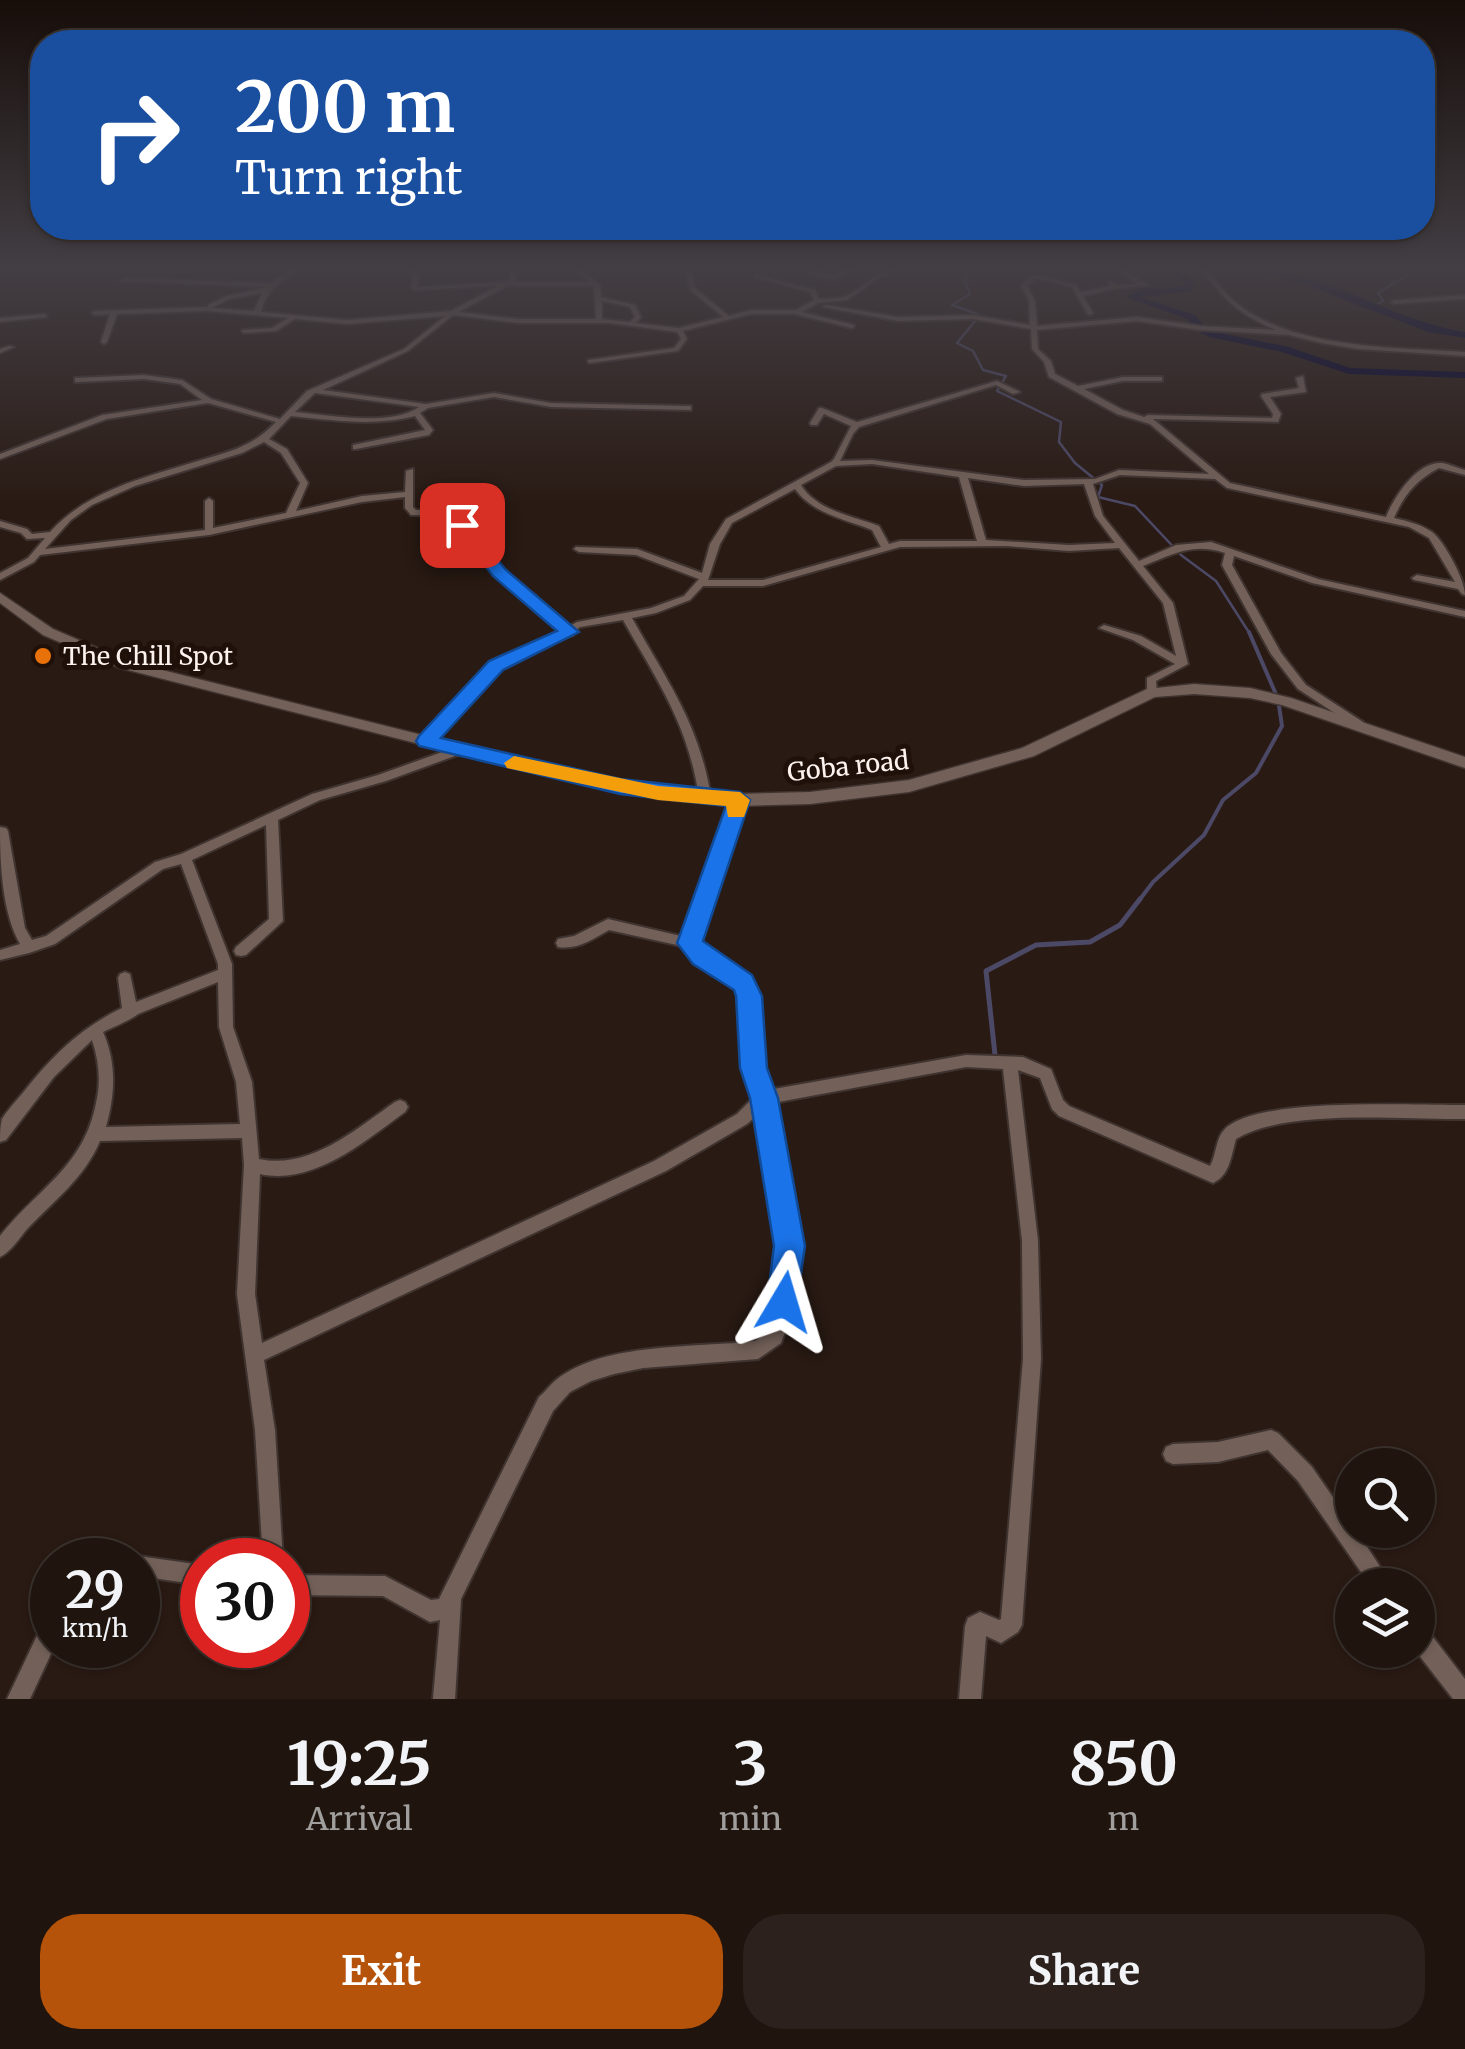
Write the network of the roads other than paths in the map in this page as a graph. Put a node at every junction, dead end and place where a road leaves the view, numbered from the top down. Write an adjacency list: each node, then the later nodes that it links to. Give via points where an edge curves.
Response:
1 (11, 347): 6 (street)
2 (409, 347): 13 (street)
3 (678, 347): 8 (street)
4 (1035, 347): 12 (street, via 1050,372)
5 (1387, 347): 7 (street)
6 (0, 351)
7 (1465, 354)
8 (590, 361)
9 (1300, 378): 20 (street, via 1303,390 1265,396 1275,420)
10 (1159, 379): 12 (street)
11 (78, 380): 15 (street, via 175,381)
12 (1075, 389): 20 (street)
13 (314, 390): 16 (street); 19 (street)
14 (1016, 392): 22 (street, via 997,383)
15 (208, 401): 19 (street); 25 (street, via 105,417)
16 (426, 406): 17 (street, via 494,395 558,405); 18 (street)
17 (688, 408)
18 (418, 414): 19 (street); 24 (street, via 428,432)
19 (286, 418): 23 (street)
20 (1141, 418): 30 (street)
21 (814, 423): 22 (street, via 822,410)
22 (856, 425): 26 (street)
23 (264, 439): 35 (street, via 284,451 304,483); 39 (street, via 105,496 72,513)
24 (356, 447)
25 (0, 457)
26 (834, 464): 29 (street, via 872,462); 32 (street)
27 (410, 471): 33 (street)
28 (1465, 472): 36 (street, via 1438,465 1416,476)
29 (963, 476): 31 (street); 40 (street)
30 (1218, 476): 31 (street, via 1119,472); 36 (street, via 1233,488)
31 (1088, 482): 41 (street, via 1099,516)
32 (796, 484): 43 (street, via 819,506 876,528); 51 (street, via 729,521)
33 (409, 494): 35 (street); 57 (street, via 414,514 453,514 499,573)
34 (209, 501): 38 (street)
35 (290, 514): 38 (street)
36 (1390, 518): 47 (street, via 1432,536)
37 (0, 524): 39 (street, via 30,537)
38 (209, 532): 45 (street)
39 (52, 535): 45 (street)
40 (982, 544): 41 (street); 43 (street)
41 (1122, 545): 46 (street)
42 (579, 549): 51 (street, via 637,552)
43 (887, 549): 51 (street, via 763,583)
44 (1230, 552): 46 (street, via 1211,545 1178,547); 54 (street, via 1315,581); 60 (street, via 1226,565 1276,654 1311,696)
45 (38, 553): 49 (street)
46 (1140, 564): 58 (street, via 1172,613)
47 (1452, 574): 48 (street); 52 (street)
48 (1465, 574)
49 (0, 578)
50 (1417, 578): 52 (street)
51 (704, 581): 55 (street, via 676,604)
52 (1462, 589)
53 (3, 604): 61 (main road, Goba road, via 124,665)
54 (1465, 614)
55 (625, 615): 57 (street); 64 (street, via 682,710 702,760)
56 (1104, 628): 58 (street)
57 (570, 632): 61 (street, via 496,666)
58 (1182, 664): 59 (street, via 1152,680)
59 (1152, 692): 60 (main road, Goba road, via 1250,693); 65 (main road, Goba road, via 1028,752 952,776 862,794)
60 (1360, 725): 63 (main road, Goba road)
61 (426, 741): 62 (main road, Goba road)
62 (459, 750): 64 (main road, Goba road, via 620,786); 66 (street)
63 (1465, 763)
64 (705, 797): 65 (main road, Goba road)
65 (740, 800): 70 (street)
66 (272, 817): 68 (street); 73 (street, via 276,921)
67 (2, 831): 69 (street)
68 (185, 858): 72 (street, via 145,873 73,926); 75 (street)
69 (4, 874): 72 (street)
70 (690, 943): 71 (street, via 608,924); 80 (street, via 746,988 754,1068)
71 (563, 944)
72 (29, 948): 74 (street)
73 (241, 951)
74 (0, 956)
75 (226, 973): 77 (street); 83 (street, via 226,1028 240,1065)
76 (125, 978): 77 (street)
77 (130, 1013): 78 (street)
78 (94, 1031): 84 (street, via 108,1077); 85 (street, via 45,1076)
79 (1010, 1062): 80 (street, via 938,1064); 82 (street, via 1046,1074 1064,1111 1213,1174 1229,1135 1250,1122); 99 (street, via 1030,1241 1032,1359 1011,1625 1002,1632 976,1626)
80 (764, 1098): 88 (street, via 742,1119 660,1166); 93 (street, via 790,1246 775,1338 758,1350 604,1366 554,1392)
81 (400, 1107): 86 (street, via 296,1166 273,1171)
82 (1465, 1112)
83 (248, 1131): 84 (street); 86 (street)
84 (98, 1134): 87 (street, via 76,1172)
85 (0, 1135)
86 (252, 1165): 88 (street, via 246,1294)
87 (0, 1250)
88 (256, 1355): 90 (street)
89 (1174, 1454): 91 (street, via 1270,1440 1305,1474)
90 (272, 1538)
91 (1370, 1568)
92 (310, 1585): 93 (street, via 385,1586 430,1611)
93 (452, 1602): 98 (street)
94 (1435, 1658): 96 (street)
95 (33, 1668): 97 (street)
96 (1465, 1698)
97 (18, 1699)
98 (444, 1699)
99 (970, 1699)

